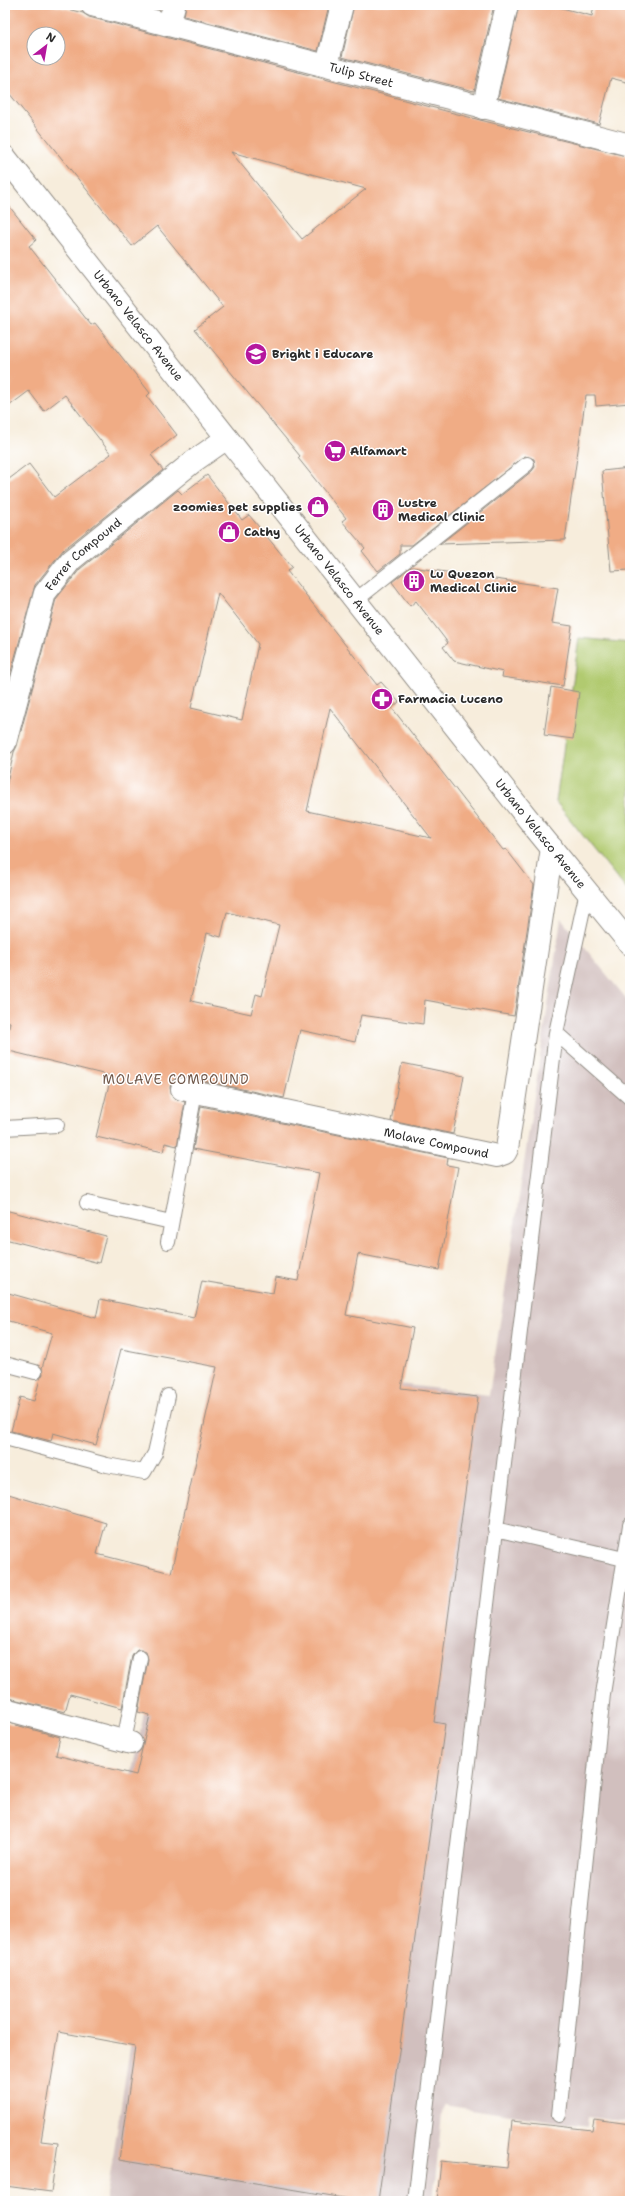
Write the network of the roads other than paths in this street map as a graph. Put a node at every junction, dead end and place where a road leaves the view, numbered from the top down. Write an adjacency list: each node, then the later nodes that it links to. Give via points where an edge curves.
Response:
1 (92, 5): 4 (street, Tulip Street)
2 (342, 5): 5 (street)
3 (507, 5): 6 (street)
4 (172, 15): 5 (street, Tulip Street)
5 (328, 65): 6 (street, Tulip Street)
6 (483, 108): 7 (street, Tulip Street)
7 (630, 145)
8 (8, 167): 9 (street, Urbano Velasco Avenue)
9 (227, 438): 11 (street, Urbano Velasco Avenue); 12 (street, Ferrer Compound, via 194,461 71,560 45,593)
10 (527, 464): 11 (lane)
11 (356, 600): 14 (street, Urbano Velasco Avenue)
12 (12, 689): 13 (street, Ferrer Compound)
13 (5, 743)
14 (552, 848): 15 (street, Urbano Velasco Avenue); 18 (street, Molave Compound, via 505,1153 497,1156)
15 (587, 891): 16 (street, Urbano Velasco Avenue); 17 (lane)
16 (630, 944)
17 (556, 1033): 19 (lane); 30 (lane)
18 (188, 1090): 23 (lane)
19 (630, 1098)
20 (57, 1125): 21 (lane)
21 (5, 1128)
22 (87, 1203): 23 (lane)
23 (171, 1222): 24 (lane)
24 (168, 1242)
25 (5, 1364): 26 (lane)
26 (35, 1372)
27 (168, 1396): 28 (lane, via 155,1453 144,1472)
28 (5, 1438)
29 (630, 1525): 31 (lane)
30 (495, 1529): 31 (lane); 36 (lane)
31 (624, 1559): 35 (lane, via 603,1694)
32 (140, 1658): 34 (lane)
33 (5, 1710): 34 (street)
34 (127, 1743)
35 (559, 2115)
36 (415, 2201)

